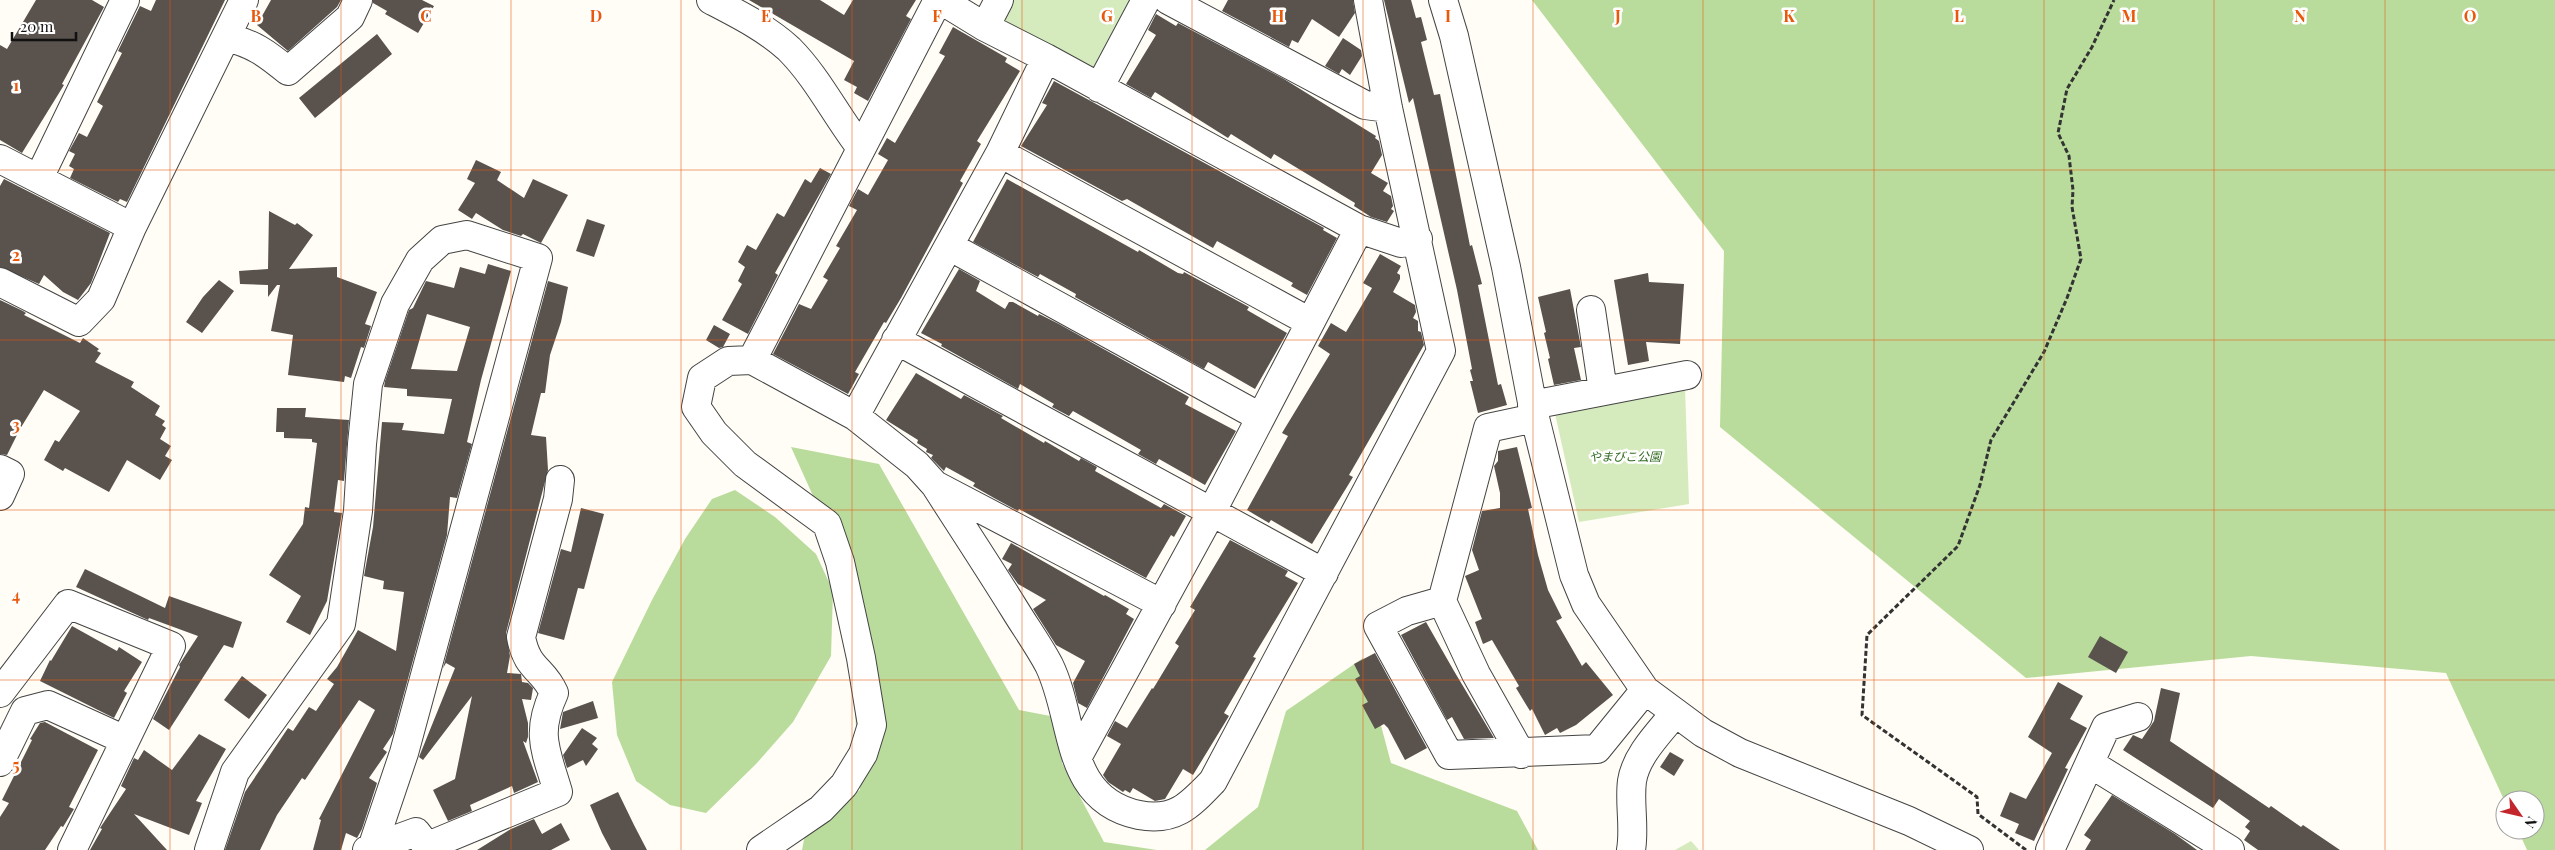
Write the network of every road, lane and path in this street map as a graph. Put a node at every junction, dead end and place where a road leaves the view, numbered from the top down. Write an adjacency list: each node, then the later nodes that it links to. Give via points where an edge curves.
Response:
1 (125, 0): 20 (street)
2 (244, 0): 13 (street)
3 (358, 0): 13 (street, via 350,17 288,71 261,49)
4 (711, 0): 17 (street, via 751,21 788,49 818,83 842,124)
5 (940, 0): 12 (street); 17 (street)
6 (999, 0): 12 (street)
7 (1146, 0): 15 (street)
8 (1168, 0): 16 (street, via 1365,105)
9 (1368, 0): 16 (street)
10 (1443, 0): 32 (street, via 1506,268)
11 (2114, 0): 60 (path, via 2067,89 2058,133 2068,156 2081,259 2066,298 2044,352 1991,440 1980,485 1958,546 1866,634 1862,715 1976,797 1978,814)
12 (985, 27): 14 (street)
13 (226, 37): 21 (street)
14 (1046, 58): 15 (street); 18 (street)
15 (1099, 88): 22 (street)
16 (1388, 108): 23 (street)
17 (861, 148): 29 (street)
18 (1000, 153): 24 (street); 27 (street)
19 (0, 159): 20 (street)
20 (39, 178): 21 (street)
21 (132, 227): 25 (street, via 100,299 79,322)
22 (1359, 229): 23 (street, via 1401,243); 27 (street)
23 (1418, 239): 40 (street, via 1441,351)
24 (949, 246): 28 (street); 34 (street)
25 (0, 282)
26 (1591, 310): 31 (street)
27 (1310, 322): 34 (street)
28 (896, 340): 33 (street); 39 (street)
29 (752, 360): 33 (street); 57 (street, via 728,361 702,378 696,407 714,433 745,464 827,524 840,562 872,725 863,754 844,785 820,808)
30 (1687, 375): 31 (street)
31 (1603, 392): 32 (street)
32 (1534, 411): 41 (street, via 1488,428); 43 (street, via 1574,575 1586,604)
33 (855, 416): 37 (street, via 917,465)
34 (1260, 417): 39 (street)
35 (0, 469): 38 (street, via 10,474)
36 (560, 480): 52 (street, via 558,499 521,637 530,664 549,681 554,693 545,713 542,736 558,792)
37 (935, 485): 42 (street); 49 (street, via 1049,666)
38 (0, 496)
39 (1212, 511): 40 (street); 42 (street)
40 (1324, 573): 49 (street, via 1213,781 1190,806 1168,816 1150,817 1120,811 1092,790)
41 (1442, 601): 48 (street, via 1476,674); 48 (street, via 1407,611 1378,626 1449,755)
42 (1162, 604): 49 (street)
43 (1645, 690): 45 (street); 48 (street, via 1598,749)
44 (0, 693): 47 (street, via 68,604 171,646)
45 (1676, 713): 58 (street, via 1646,750 1632,780 1634,836); 59 (street, via 1704,734 1740,753)
46 (2138, 716): 51 (street, via 2106,727)
47 (125, 740): 50 (street, via 48,705 25,711); 55 (street)
48 (1521, 754)
49 (1077, 758)
50 (0, 762)
51 (2091, 764): 61 (street); 62 (street)
52 (468, 841): 53 (street)
53 (429, 848): 54 (street, via 416,832)
54 (370, 849): 56 (street, via 404,753 538,258 467,234 442,240 420,260 395,304 368,384 358,511 341,624 235,772)
55 (72, 850)
56 (209, 850)
57 (762, 850)
58 (1631, 850)
59 (1969, 850)
60 (2026, 850)
61 (2050, 850)
62 (2230, 850)

